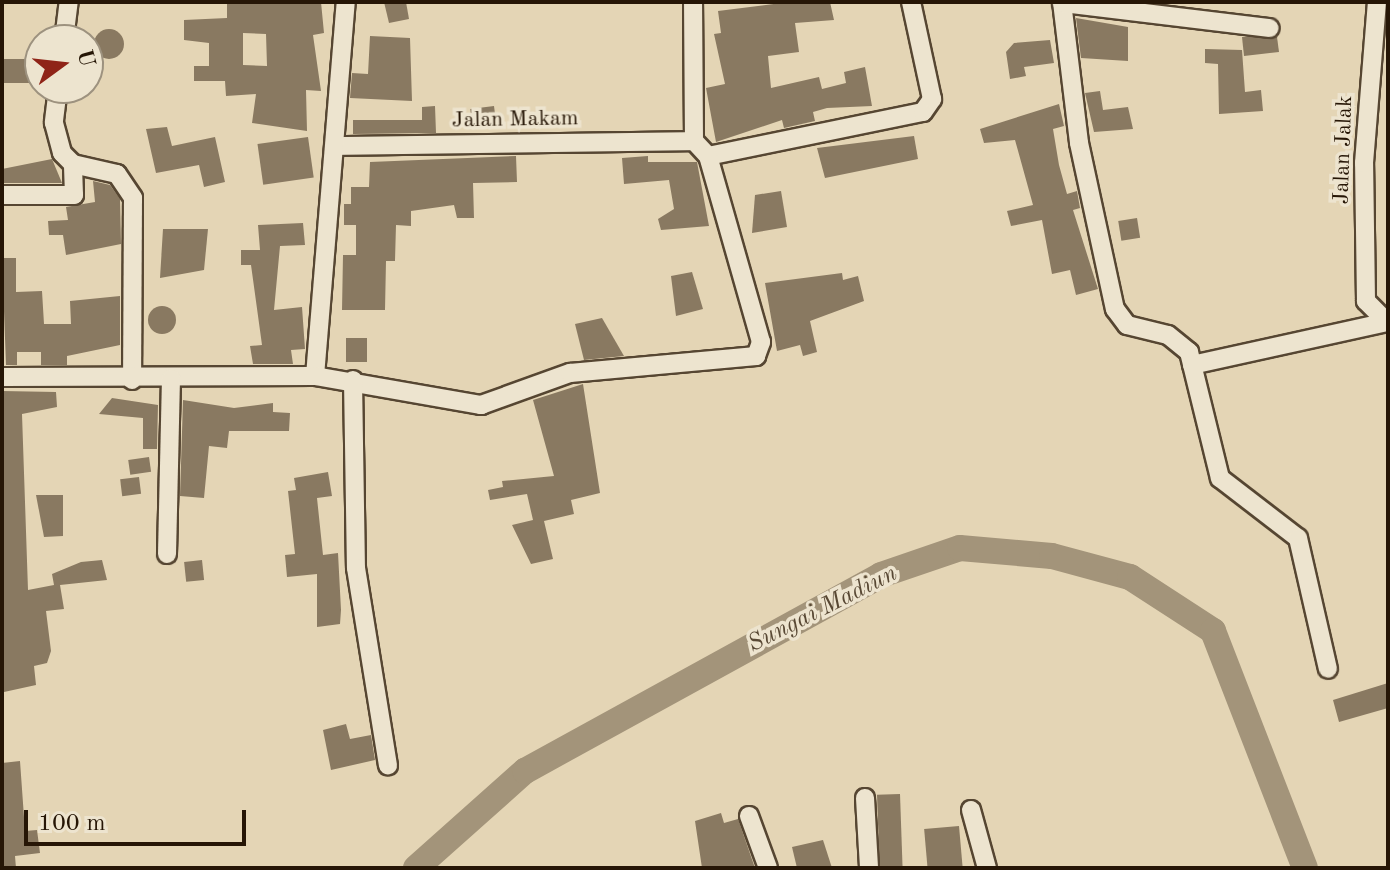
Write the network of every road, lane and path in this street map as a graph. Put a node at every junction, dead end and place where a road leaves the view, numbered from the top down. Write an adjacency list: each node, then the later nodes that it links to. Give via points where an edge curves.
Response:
1 (69, 2): 7 (street)
2 (346, 2): 11 (street)
3 (693, 2): 10 (street)
4 (911, 2): 12 (street, via 932,99 923,112)
5 (1377, 2): 15 (street, Jalan Jalak, via 1364,163 1366,301 1387,322)
6 (1062, 3): 8 (street); 15 (street, via 1079,143 1115,309 1127,325 1181,341)
7 (66, 24)
8 (1270, 28)
9 (57, 104): 13 (street, via 56,140)
10 (694, 141): 11 (street, Jalan Makam); 12 (street)
11 (337, 146): 16 (street)
12 (708, 156): 20 (street, via 761,342 756,356 570,373 481,405)
13 (73, 164): 14 (street, via 74,195); 19 (street, via 117,174 133,198)
14 (2, 195)
15 (1192, 365): 22 (street, via 1220,478 1298,538)
16 (315, 376): 18 (street); 20 (street)
17 (2, 377): 19 (street)
18 (171, 379): 19 (street); 21 (street)
19 (132, 380)
20 (353, 380): 23 (street, via 356,568)
21 (167, 554)
22 (1328, 669)
23 (388, 765)
24 (865, 798): 28 (street)
25 (971, 810): 29 (street)
26 (749, 816): 27 (street)
27 (768, 868)
28 (869, 868)
29 (987, 868)

